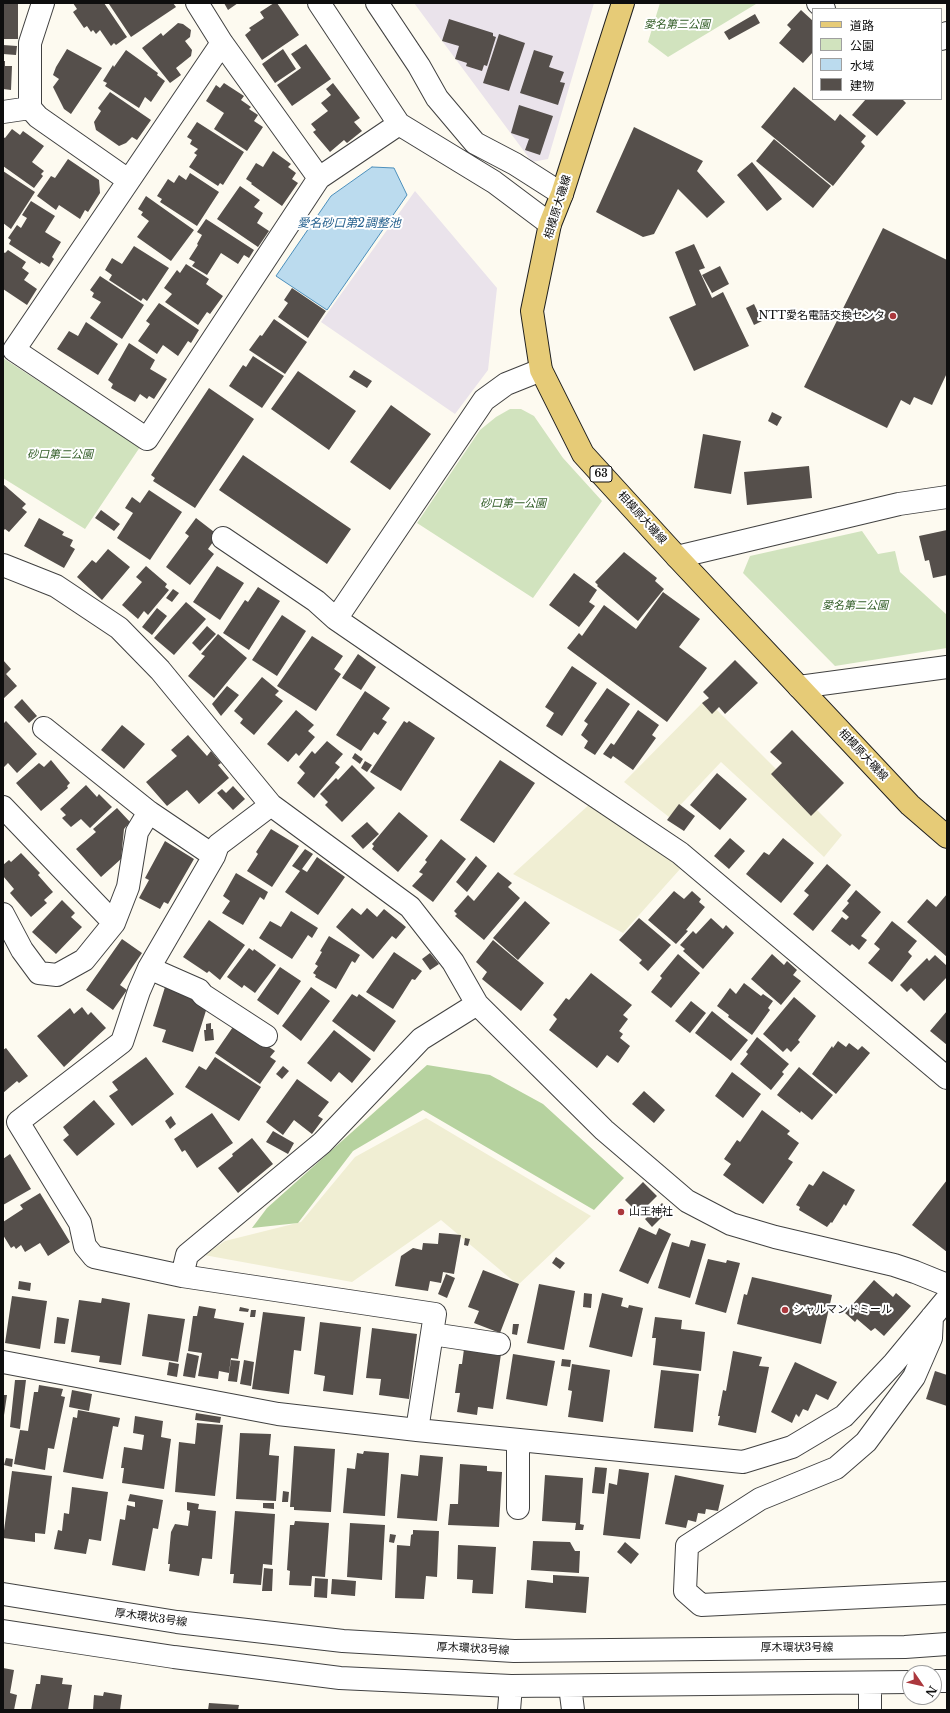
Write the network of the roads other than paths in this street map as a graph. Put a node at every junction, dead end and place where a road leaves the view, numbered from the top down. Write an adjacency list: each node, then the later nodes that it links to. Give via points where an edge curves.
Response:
1 (43, 3): 7 (street, via 30,43)
2 (197, 3): 6 (street)
3 (319, 3): 9 (street)
4 (377, 3): 12 (street, via 437,98 475,143 515,164)
5 (623, 3): 12 (main road, 相模原大磯線 / 63)
6 (222, 43): 10 (street); 11 (street)
7 (30, 108): 8 (street); 11 (street, via 38,117)
8 (3, 112)
9 (399, 124): 10 (street); 13 (street, via 494,182)
10 (319, 178): 11 (street, via 147,439 14,350)
11 (128, 180)
12 (562, 194): 13 (main road, 相模原大磯線 / 63)
13 (550, 224): 14 (main road, 相模原大磯線 / 63, via 532,311)
14 (541, 370): 17 (main road, 相模原大磯線 / 63, via 583,454); 19 (street, via 506,384 484,400)
15 (947, 497): 17 (street, via 899,504)
16 (223, 538): 19 (street, via 316,601)
17 (677, 557): 21 (main road, 相模原大磯線 / 63)
18 (3, 565): 23 (street, via 56,586 119,628 160,670)
19 (336, 619): 33 (street, via 680,853)
20 (947, 667): 21 (street)
21 (799, 687): 26 (main road, 相模原大磯線 / 63, via 910,805)
22 (44, 728): 25 (street)
23 (271, 805): 27 (street, via 218,845); 31 (street, via 410,906 453,962)
24 (3, 807): 29 (street)
25 (149, 812): 27 (street); 29 (street, via 138,832 128,887)
26 (947, 837)
27 (214, 856): 30 (street)
28 (3, 914): 29 (street, via 22,950 39,973 57,975 84,960)
29 (114, 923)
30 (149, 968): 32 (street, via 199,990); 34 (street, via 122,1042)
31 (477, 1004): 35 (street, via 421,1039 322,1143 187,1255); 36 (street, via 604,1130 687,1201 731,1224 894,1265)
32 (266, 1036)
33 (947, 1078)
34 (10, 1127): 35 (street, via 80,1223 85,1246 94,1257)
35 (182, 1276): 39 (street, via 435,1314)
36 (947, 1285)
37 (947, 1299): 38 (street)
38 (932, 1317): 43 (street, via 894,1363 844,1416 792,1447 743,1462); 45 (street, via 931,1338 914,1378 866,1442 836,1468 760,1499 687,1546 685,1591 702,1605)
39 (432, 1334): 40 (street); 42 (street)
40 (499, 1344)
41 (3, 1362): 42 (street, via 278,1414)
42 (417, 1430): 43 (street)
43 (518, 1440): 44 (street)
44 (518, 1508)
45 (947, 1593)
46 (3, 1594): 48 (street, 厚木環状3号線, via 177,1622 343,1641 514,1651 905,1647)
47 (3, 1631): 51 (street, via 174,1657 340,1678)
48 (947, 1644)
49 (870, 1682): 50 (street); 52 (street); 55 (street)
50 (902, 1682)
51 (511, 1686): 52 (street); 53 (street)
52 (570, 1686): 54 (street)
53 (509, 1710)
54 (573, 1710)
55 (870, 1710)

